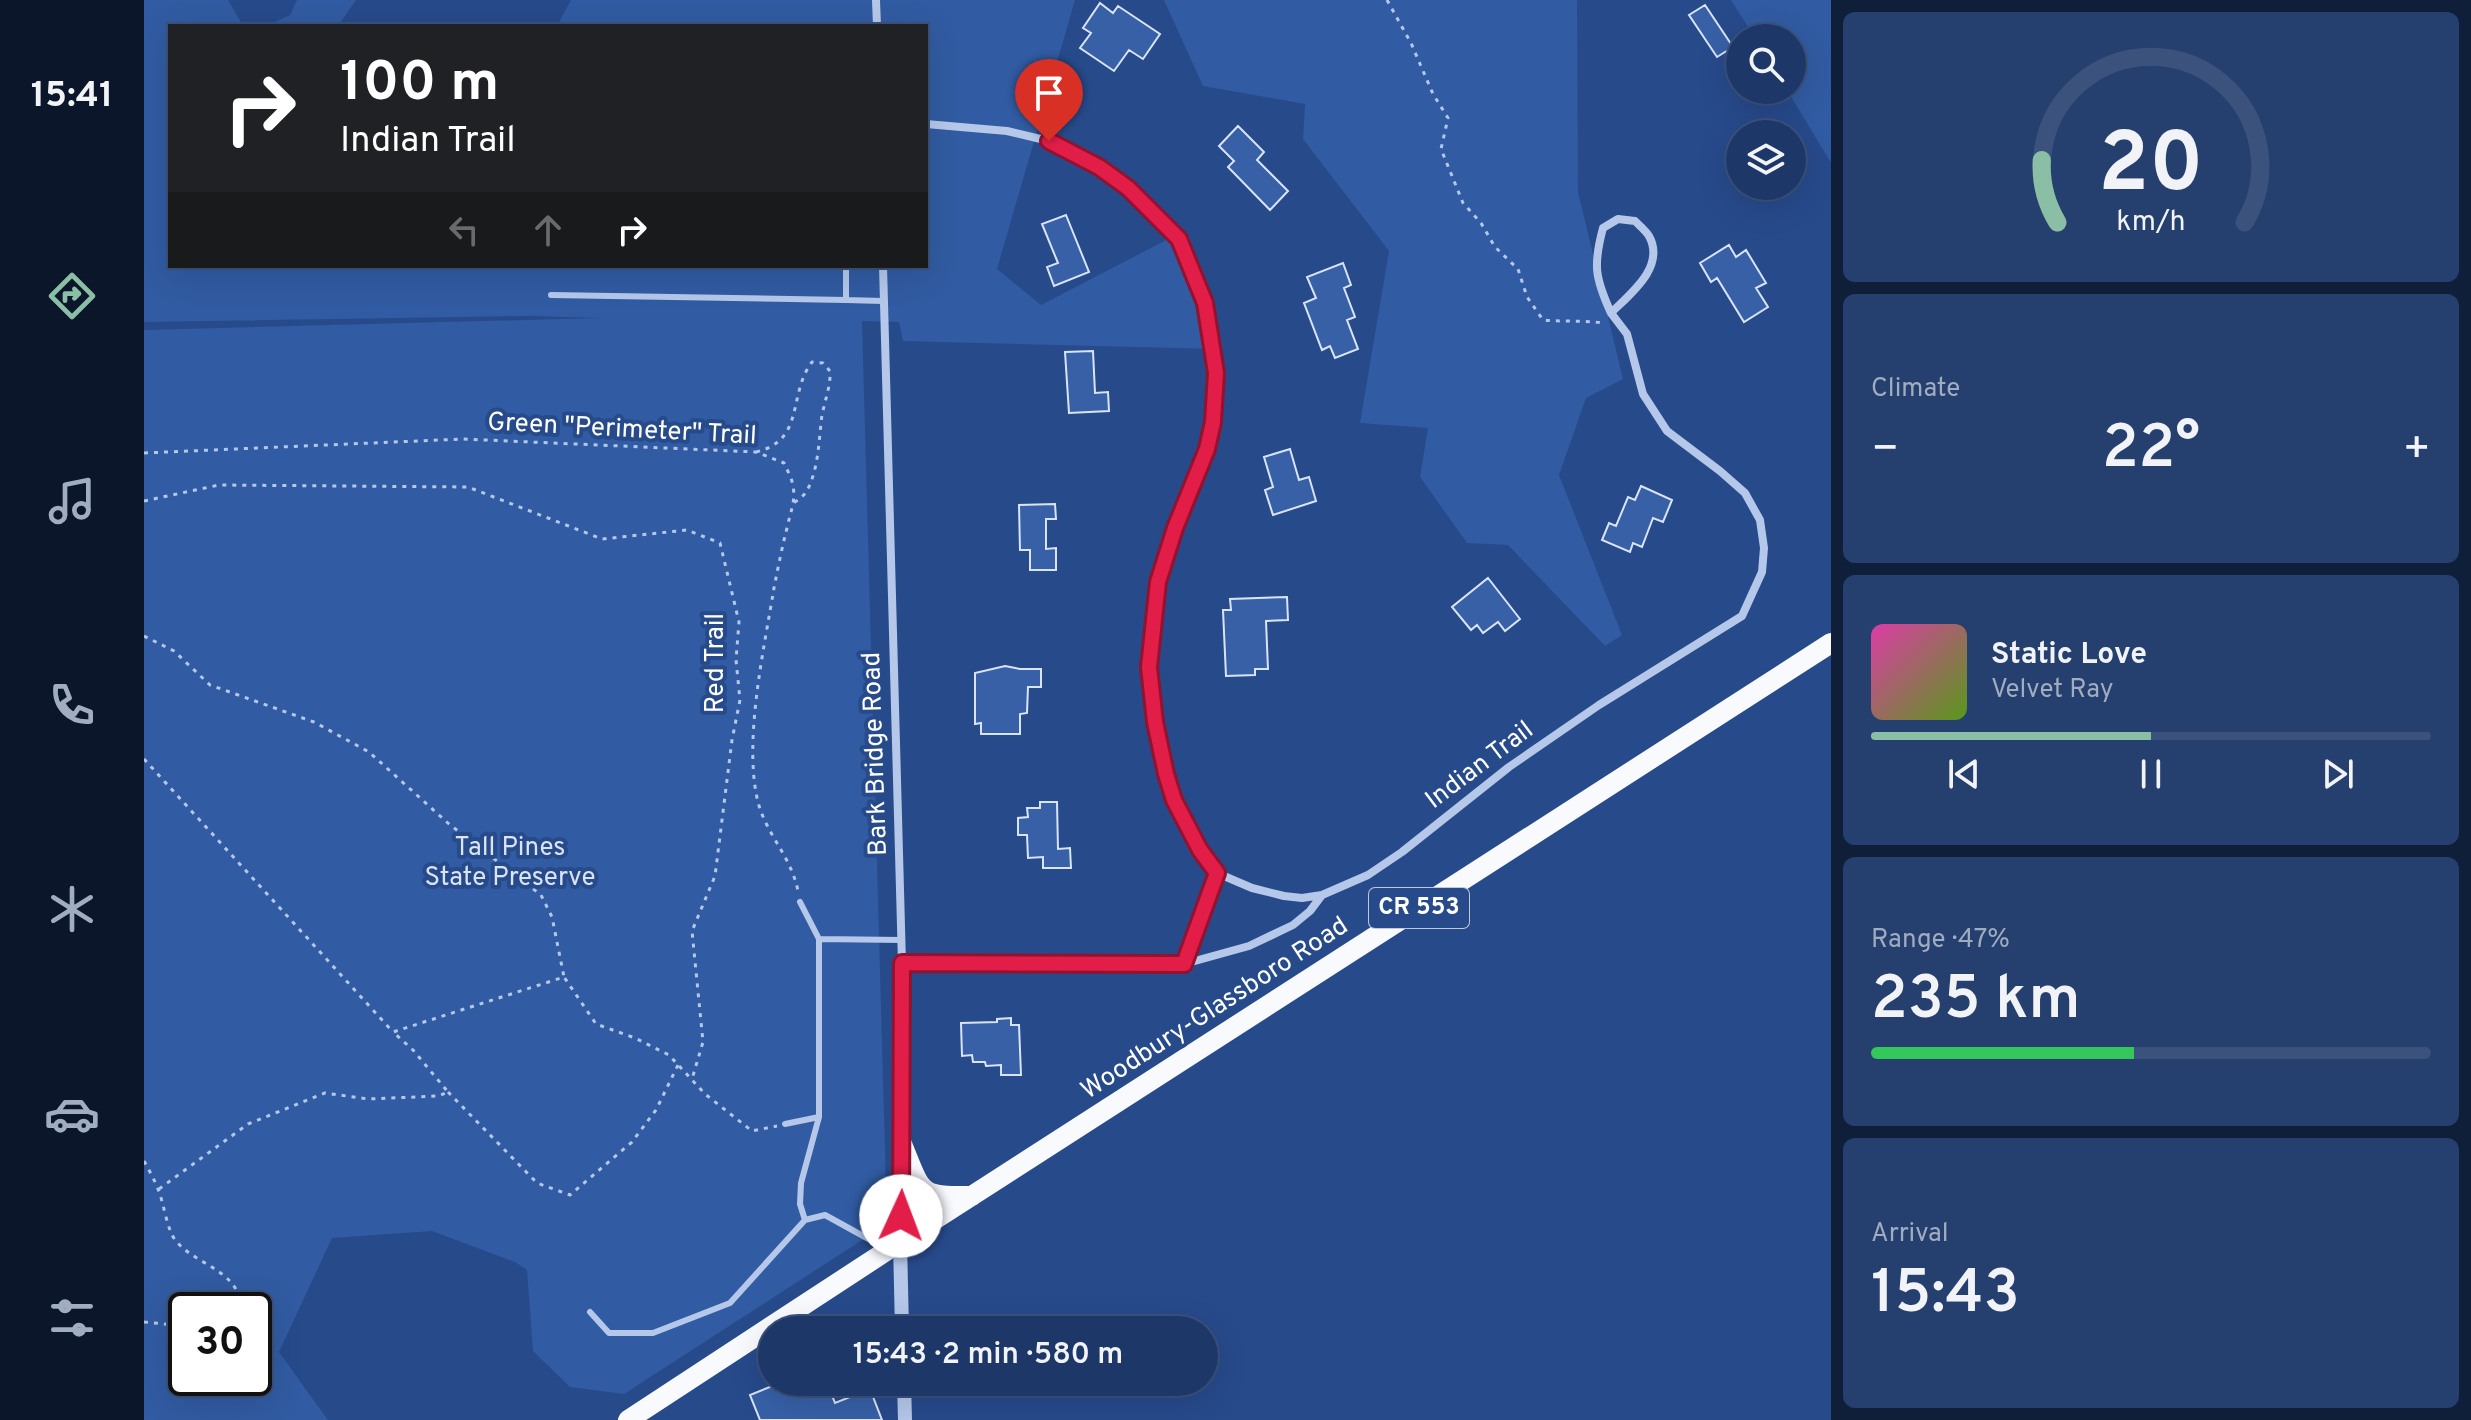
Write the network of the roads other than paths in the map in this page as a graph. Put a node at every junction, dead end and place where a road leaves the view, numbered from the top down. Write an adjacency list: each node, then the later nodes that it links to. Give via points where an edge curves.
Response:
1 (876, 0): 2 (street)
2 (877, 24)
3 (928, 124): 11 (street, via 1007,131 1049,141 1099,167 1179,239 1193,268 1213,341 1213,422 1158,582 1149,667 1155,722 1174,800)
4 (846, 268): 7 (lane)
5 (883, 268): 8 (street, Bark Bridge Road)
6 (551, 295): 7 (lane)
7 (846, 300): 8 (lane)
8 (883, 301): 15 (street, Bark Bridge Road)
9 (1611, 313): 9 (street, Indian Trail, via 1652,265 1649,236 1635,221 1618,219 1603,228 1596,254 1595,268); 12 (street, Indian Trail, via 1627,334 1643,394 1667,431 1745,493 1760,520 1762,572 1754,592 1742,616 1573,722 1368,875)
10 (1831, 643): 21 (main road, Woodbury-Glassboro Road / CR 553)
11 (1217, 873): 12 (street, via 1284,896); 17 (street)
12 (1322, 895): 17 (street, Indian Trail, via 1293,925 1249,946)
13 (800, 902): 14 (lane)
14 (819, 939): 15 (lane); 18 (lane)
15 (902, 940): 16 (street, Bark Bridge Road)
16 (902, 963): 17 (street, Indian Trail); 20 (street, Bark Bridge Road)
17 (1184, 964)
18 (819, 1117): 19 (lane); 22 (lane, via 801,1183)
19 (785, 1124)
20 (902, 1144): 21 (main road, via 929,1193); 23 (street, Bark Bridge Road)
21 (972, 1196): 23 (main road, Woodbury-Glassboro Road / CR 553)
22 (805, 1220): 23 (lane, via 825,1215); 24 (lane, via 730,1303 653,1333 609,1333)
23 (894, 1245): 25 (street); 27 (main road, Woodbury-Glassboro Road / CR 553)
24 (590, 1312)
25 (901, 1316)
26 (904, 1396): 28 (street)
27 (628, 1420)
28 (905, 1420)

